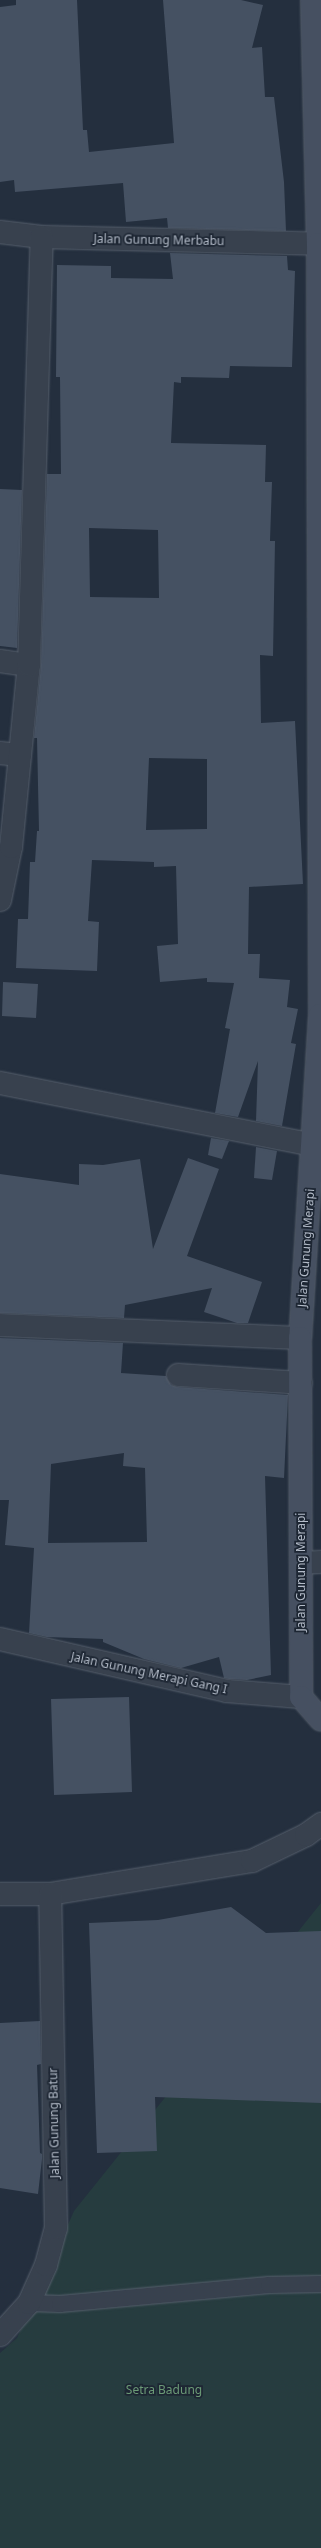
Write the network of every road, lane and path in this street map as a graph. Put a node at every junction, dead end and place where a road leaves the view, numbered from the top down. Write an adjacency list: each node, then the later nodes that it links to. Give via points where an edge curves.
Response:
1 (312, 0): 4 (main road, Jalan Gunung Merapi)
2 (0, 232): 3 (street, Jalan Gunung Merbabu)
3 (42, 237): 4 (street, Jalan Gunung Merbabu); 6 (street)
4 (320, 244): 8 (main road, Jalan Gunung Merapi)
5 (0, 662): 6 (street)
6 (29, 665): 7 (street)
7 (10, 754): 9 (street, via 11,847)
8 (320, 825): 11 (main road, Jalan Gunung Merapi, via 320,1015)
9 (0, 900)
10 (0, 1083): 11 (street)
11 (312, 1145): 13 (main road, Jalan Gunung Merapi)
12 (0, 1325): 13 (street)
13 (300, 1338): 15 (main road, Jalan Gunung Merapi)
14 (178, 1375): 15 (street)
15 (301, 1383): 16 (main road, Jalan Gunung Merapi)
16 (311, 1563): 18 (main road, Jalan Gunung Merapi)
17 (0, 1639): 18 (street, Jalan Gunung Merapi Gang I, via 227,1691)
18 (301, 1696): 19 (main road)
19 (321, 1720)
20 (321, 1824): 22 (street, via 306,1835 252,1862)
21 (0, 1894): 22 (street)
22 (50, 1894): 24 (street, Jalan Gunung Batur, via 56,2228 46,2265)
23 (321, 2284): 24 (lane, via 269,2285 60,2304)
24 (29, 2303): 25 (street, Jalan Gunung Batur)
25 (0, 2335)

